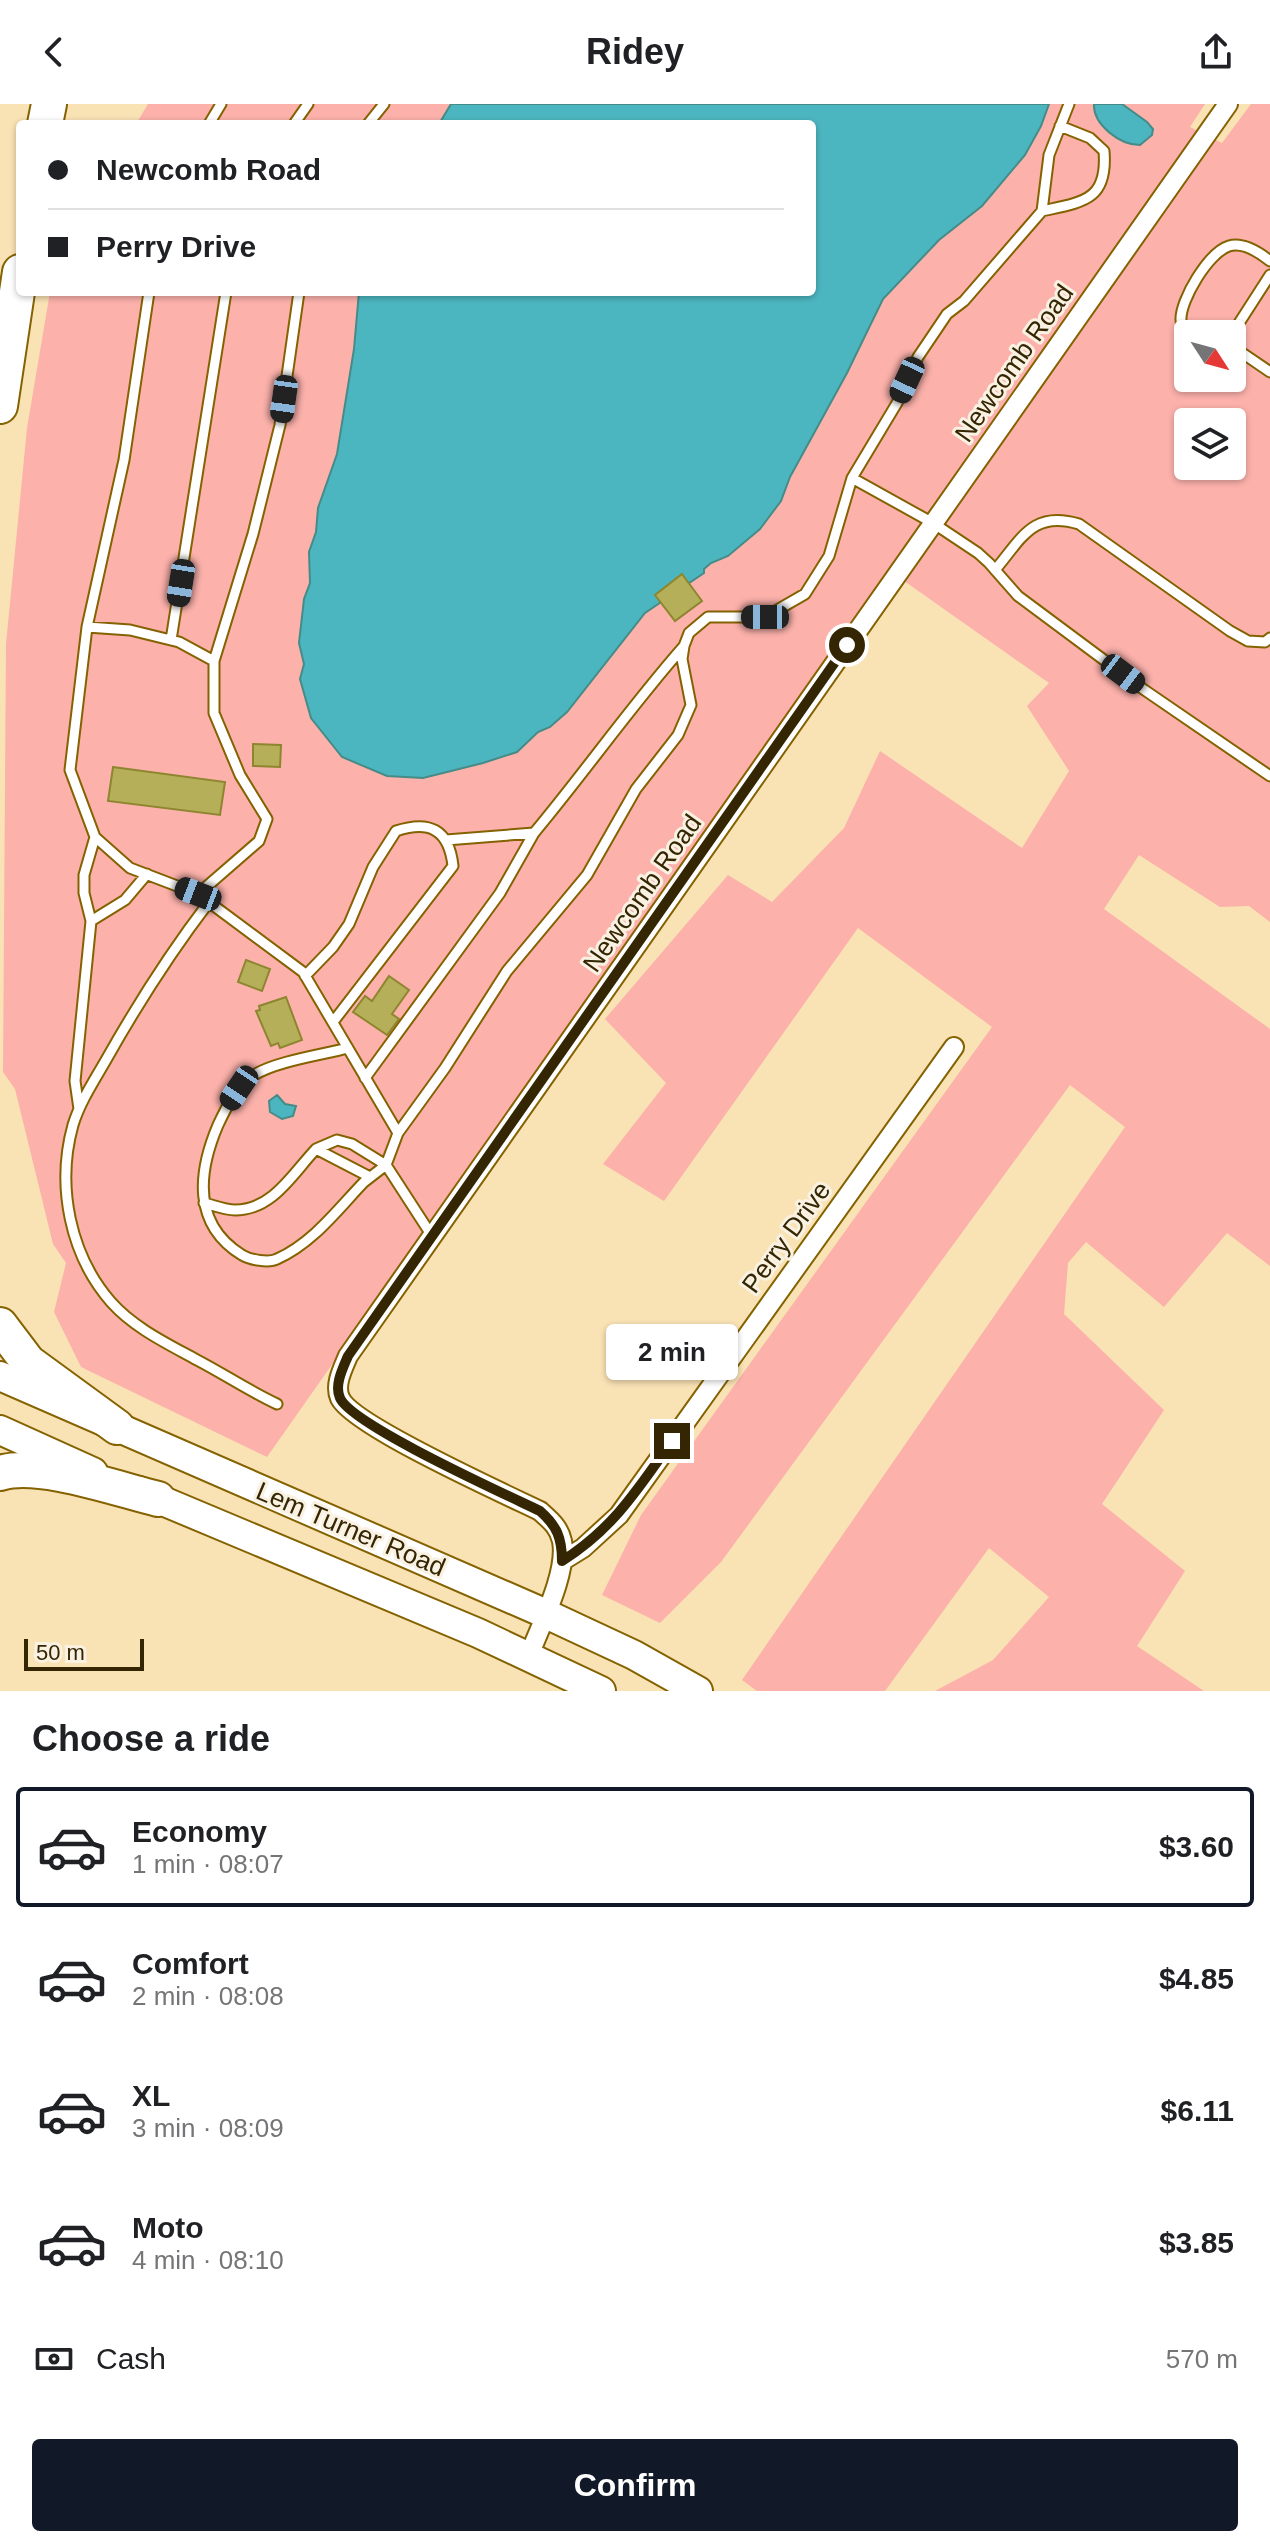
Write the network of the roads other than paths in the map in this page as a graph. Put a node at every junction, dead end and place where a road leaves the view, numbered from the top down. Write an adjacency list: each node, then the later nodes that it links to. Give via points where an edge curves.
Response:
1 (384, 104): 4 (lane)
2 (1069, 104): 5 (lane)
3 (1228, 104): 21 (street, Newcomb Road)
4 (371, 120)
5 (1060, 126): 6 (lane, via 1049,155); 6 (lane, via 1090,138 1104,151 1106,174 1100,188 1075,204)
6 (1042, 211): 20 (lane, via 947,314)
7 (1270, 261): 14 (lane, via 1247,247 1229,246 1198,276)
8 (16, 264): 16 (highway)
9 (1270, 275): 15 (lane)
10 (16, 296): 19 (highway)
11 (148, 296): 23 (lane, via 124,460)
12 (225, 296): 25 (lane)
13 (298, 296): 27 (lane, via 280,425)
14 (1181, 320)
15 (1241, 320)
16 (0, 340)
17 (1246, 356): 18 (lane)
18 (1270, 372)
19 (0, 406)
20 (852, 478): 21 (lane); 26 (lane, via 829,556 805,594 765,617 708,617 689,633)
21 (933, 523): 22 (lane); 47 (street, Newcomb Road)
22 (995, 570): 24 (lane, via 1030,530 1048,520 1065,520 1079,524 1230,631 1248,641); 28 (lane, via 1018,596)
23 (87, 627): 25 (lane); 30 (lane, via 70,770)
24 (1270, 638)
25 (171, 640): 27 (lane)
26 (684, 646): 29 (lane); 42 (lane, via 691,705 678,735 636,789 587,875 507,971)
27 (214, 661): 33 (lane, via 214,713 240,775 267,819 259,841)
28 (1270, 776)
29 (534, 833): 31 (lane); 40 (lane, via 500,893)
30 (95, 837): 32 (lane, via 130,868); 35 (lane, via 84,875)
31 (446, 840): 36 (lane, via 424,825 396,831 373,867 349,924); 37 (lane, via 453,866)
32 (147, 874): 33 (lane); 35 (lane, via 125,900)
33 (198, 894): 34 (lane)
34 (209, 902): 36 (lane); 41 (lane, via 141,998)
35 (91, 921): 41 (lane, via 77,1040)
36 (305, 976): 37 (lane)
37 (333, 1022): 39 (lane)
38 (954, 1047): 55 (street, Perry Drive, via 619,1515)
39 (348, 1048): 40 (lane); 46 (lane, via 255,1074 239,1088 207,1150)
40 (365, 1078): 42 (lane)
41 (79, 1109): 50 (lane, via 69,1149 67,1204 75,1241 98,1284 112,1304 143,1328)
42 (398, 1133): 44 (lane)
43 (316, 1149): 44 (lane, via 337,1140); 45 (lane); 46 (lane, via 274,1196 254,1206 235,1210)
44 (386, 1165): 45 (lane); 47 (lane)
45 (370, 1177): 46 (lane, via 302,1245 274,1261 247,1258 228,1246)
46 (204, 1203)
47 (432, 1236): 55 (street, Newcomb Road, via 348,1356 338,1396 350,1412 420,1452 540,1511 562,1541)
48 (0, 1325): 51 (highway, via 28,1362)
49 (0, 1376): 51 (main road, Lem Turner Road)
50 (277, 1404)
51 (117, 1427): 56 (main road, Lem Turner Road)
52 (0, 1430): 54 (main road, Lem Turner Road)
53 (0, 1473): 54 (highway, via 53,1472)
54 (158, 1499): 57 (main road, Lem Turner Road)
55 (562, 1561): 56 (street)
56 (544, 1613): 57 (street); 59 (main road, Lem Turner Road)
57 (529, 1656): 58 (main road, Lem Turner Road)
58 (601, 1691)
59 (698, 1691)

